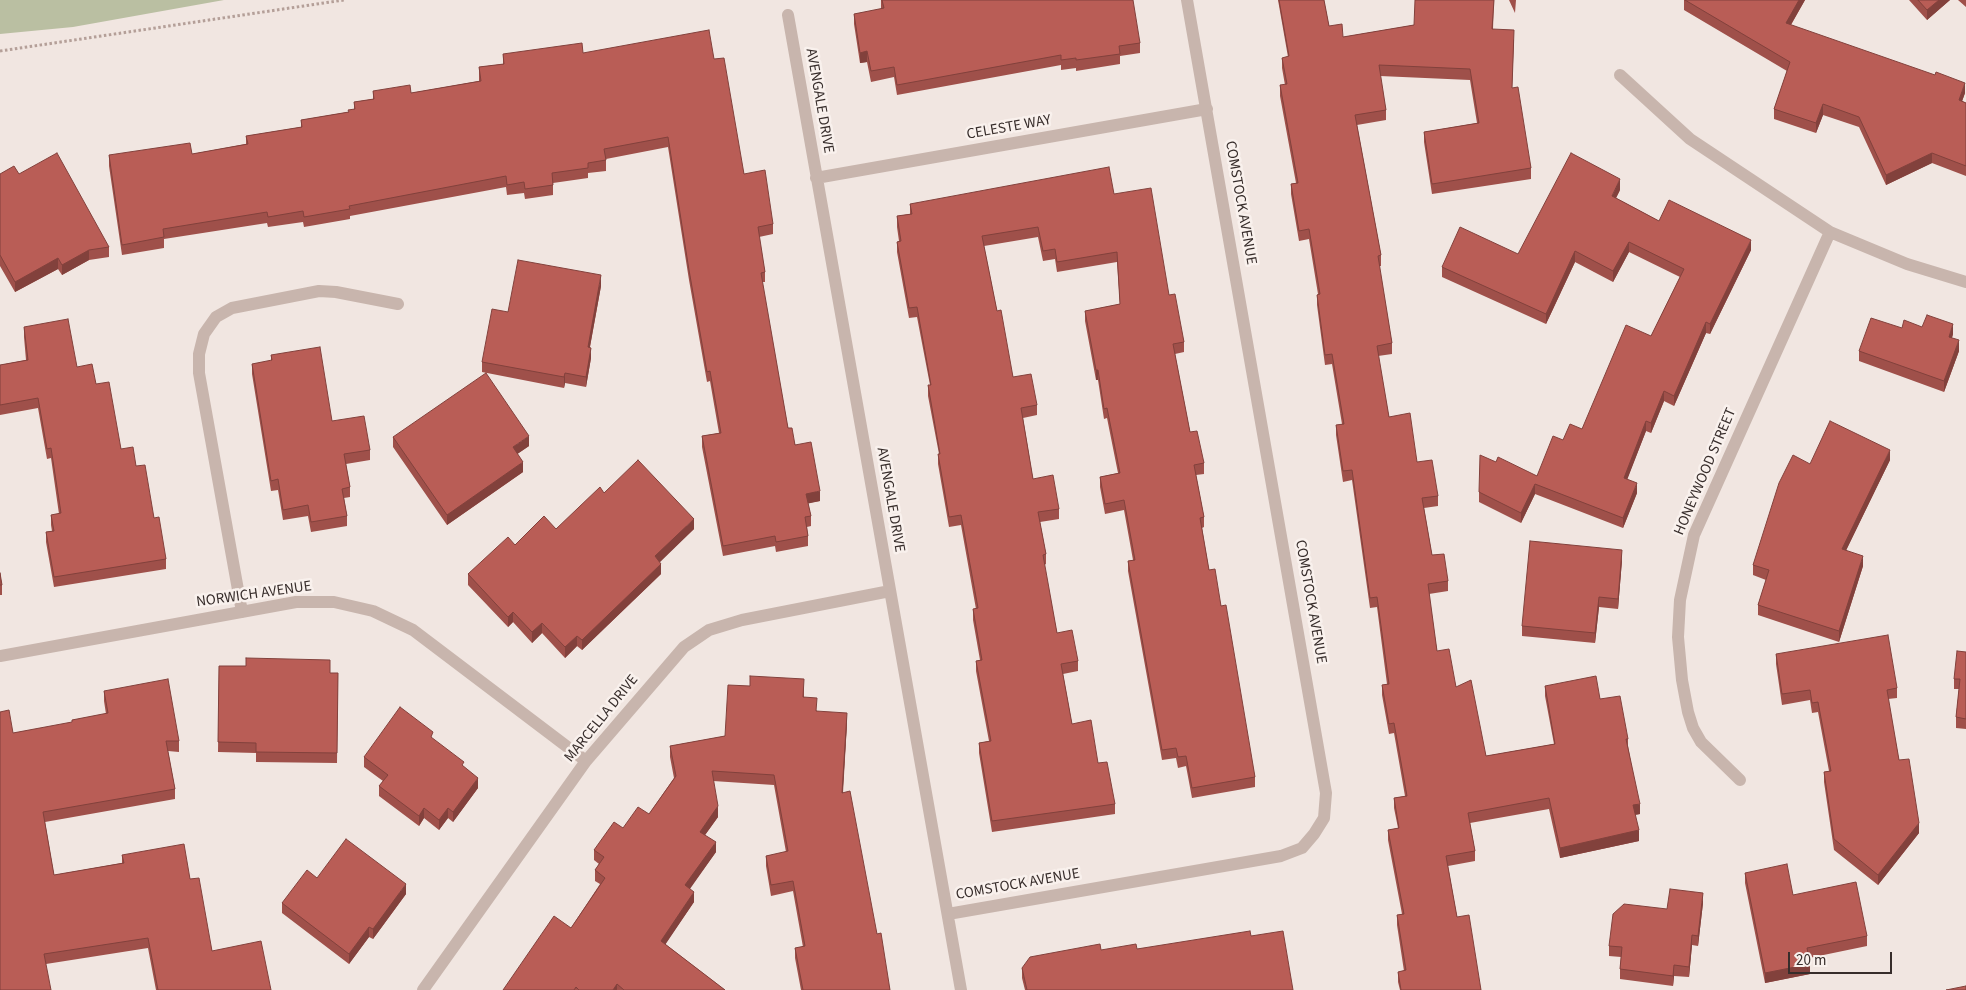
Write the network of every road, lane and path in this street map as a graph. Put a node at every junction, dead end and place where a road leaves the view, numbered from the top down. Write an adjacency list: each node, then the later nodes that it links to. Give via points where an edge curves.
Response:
1 (344, 0): 4 (path)
2 (1187, 0): 6 (street, COMSTOCK AVENUE)
3 (788, 15): 7 (street, AVENGALE DRIVE)
4 (0, 51)
5 (1620, 76): 8 (street, via 1690,139)
6 (1207, 109): 7 (street, CELESTE WAY); 16 (street, COMSTOCK AVENUE, via 1326,793 1324,818 1302,848 1281,856)
7 (816, 178): 11 (street, AVENGALE DRIVE)
8 (1830, 232): 9 (street, via 1906,264); 15 (street, HONEYWOOD STREET, via 1694,536 1680,600 1678,637 1682,680 1693,728 1701,742)
9 (1966, 282)
10 (398, 304): 12 (street, via 319,291 232,308 216,317 204,334 199,373)
11 (890, 591): 14 (street, MARCELLA DRIVE, via 758,616 709,630 674,657); 16 (street, AVENGALE DRIVE)
12 (242, 612): 13 (street, NORWICH AVENUE); 14 (street, NORWICH AVENUE, via 296,602 334,602 391,618 413,630)
13 (0, 656)
14 (586, 761): 17 (street, MARCELLA DRIVE)
15 (1740, 780)
16 (948, 914): 18 (street, AVENGALE DRIVE)
17 (424, 990)
18 (961, 990)

